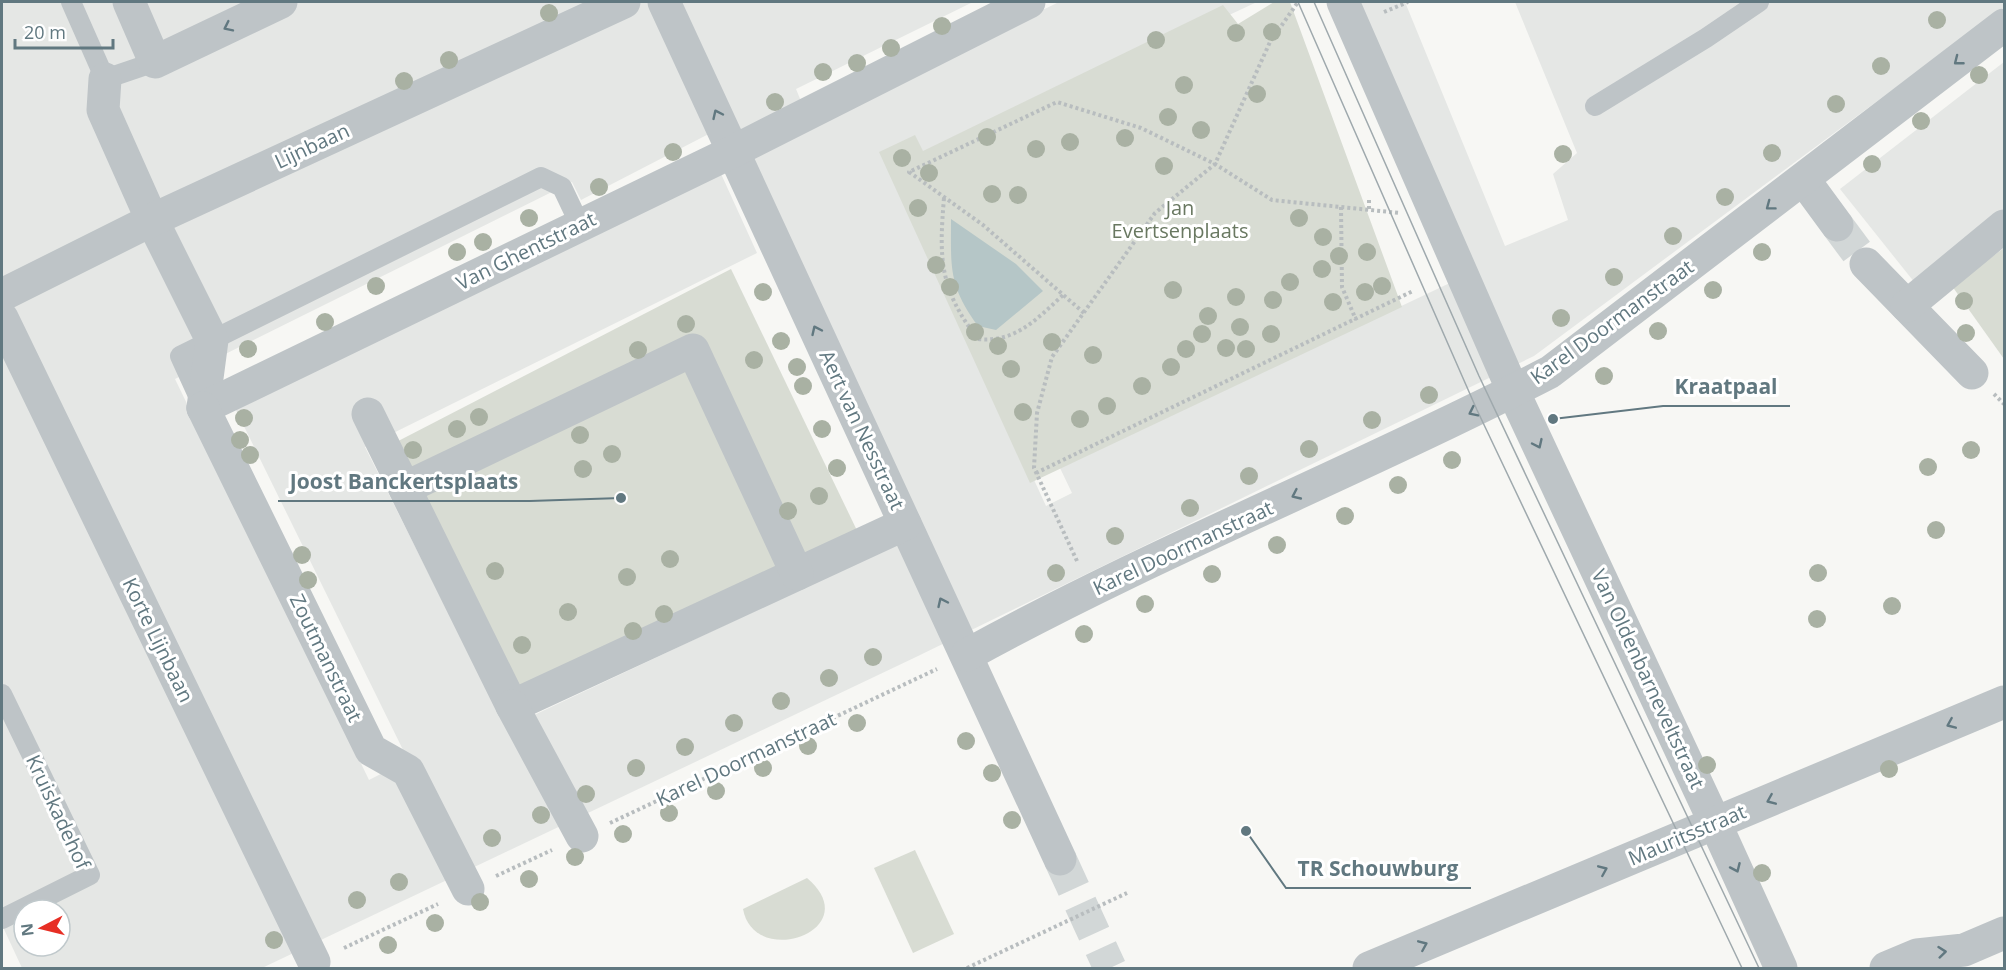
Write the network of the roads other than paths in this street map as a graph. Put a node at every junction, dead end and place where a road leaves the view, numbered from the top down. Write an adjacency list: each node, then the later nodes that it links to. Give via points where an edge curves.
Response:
1 (71, 2): 11 (lane)
2 (129, 2): 10 (street)
3 (281, 2): 10 (street, one-way to 10)
4 (624, 2): 15 (street, Lijnbaan)
5 (664, 2): 13 (street, Aert van Nesstraat, one-way to 5)
6 (1029, 2): 13 (street, Van Ghentstraat)
7 (1343, 2): 25 (street, Van Oldenbarneveltstraat)
8 (1759, 2): 12 (lane)
9 (2004, 25): 14 (street, Karel Doormanstraat, one-way to 14)
10 (155, 62): 11 (lane)
11 (105, 80): 15 (street, via 103,110)
12 (1595, 106)
13 (734, 151): 16 (street, Van Ghentstraat); 29 (street, Aert van Nesstraat, one-way to 13)
14 (1804, 180): 17 (street); 25 (street, Karel Doormanstraat, one-way to 25, via 1559,365)
15 (152, 220): 20 (street, Lijnbaan); 23 (street)
16 (580, 225): 23 (lane, via 562,187 541,177); 26 (street, Van Ghentstraat)
17 (1837, 225)
18 (2004, 226): 21 (street)
19 (1866, 264): 21 (street)
20 (2, 296)
21 (1907, 306): 24 (street)
22 (2, 318): 41 (street, Korte Lijnbaan)
23 (212, 340): 26 (street)
24 (1972, 373)
25 (1513, 391): 31 (street, Karel Doormanstraat, one-way to 31); 35 (street, Van Oldenbarneveltstraat, one-way to 35)
26 (203, 408): 38 (street, Zoutmanstraat, via 371,750 408,771)
27 (368, 414): 28 (street)
28 (405, 488): 30 (street, via 693,350); 34 (street)
29 (905, 524): 30 (street); 31 (street, Aert van Nesstraat, one-way to 29)
30 (797, 574): 34 (street)
31 (967, 655): 37 (street, Aert van Nesstraat)
32 (2, 694): 39 (lane, Kruiskadehof, via 90,875)
33 (2004, 702): 35 (street, Mauritsstraat, one-way to 35)
34 (512, 706): 36 (street)
35 (1715, 823): 42 (street, Mauritsstraat, one-way to 35); 43 (street, Van Oldenbarneveltstraat, one-way to 43)
36 (582, 836)
37 (1060, 859)
38 (468, 890)
39 (2, 919)
40 (2004, 933): 44 (street, one-way to 40, via 1917,955 1964,950)
41 (314, 962)
42 (1369, 969)
43 (1781, 969)
44 (1886, 969)

